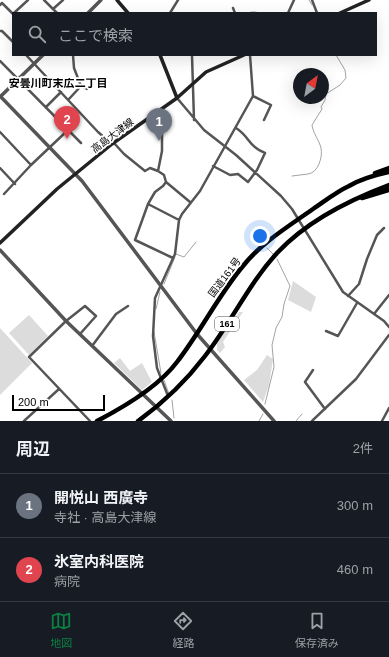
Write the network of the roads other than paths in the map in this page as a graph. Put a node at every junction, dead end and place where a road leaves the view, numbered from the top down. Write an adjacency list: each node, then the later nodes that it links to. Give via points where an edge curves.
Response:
1 (28, 0): 14 (street)
2 (44, 0): 12 (street)
3 (63, 0): 12 (street)
4 (101, 0): 16 (street)
5 (117, 0): 17 (main road)
6 (178, 0): 18 (street)
7 (294, 0): 20 (street)
8 (312, 0): 21 (street)
9 (368, 0): 22 (main road)
10 (0, 5): 13 (street, via 2,3)
11 (233, 8): 19 (street)
12 (53, 9): 15 (street)
13 (12, 12)
14 (16, 12)
15 (56, 12)
16 (89, 12)
17 (127, 12)
18 (171, 12)
19 (235, 12)
20 (288, 12)
21 (317, 12)
22 (342, 12)
23 (0, 31): 24 (street)
24 (12, 41)
25 (27, 56): 33 (street)
26 (42, 56): 33 (street)
27 (74, 56): 36 (street, via 74,68)
28 (160, 56): 41 (main road)
29 (192, 56): 35 (street)
30 (242, 56): 35 (main road, 高島大津線, via 206,72)
31 (250, 56): 39 (street)
32 (0, 61): 34 (street)
33 (34, 63): 34 (street); 38 (street)
34 (18, 79): 40 (street); 43 (street)
35 (193, 85): 41 (main road, 高島大津線); 45 (street)
36 (81, 86): 37 (street); 42 (street)
37 (86, 89)
38 (61, 92): 42 (street); 43 (street)
39 (253, 96): 46 (street, via 271,105); 47 (street)
40 (0, 97): 53 (street)
41 (177, 98): 44 (main road, 高島大津線); 45 (street)
42 (69, 100): 51 (street, via 98,132)
43 (46, 107): 48 (street)
44 (162, 109): 51 (main road, 高島大津線); 58 (street, via 162,151)
45 (194, 120): 52 (street, via 210,136)
46 (264, 120)
47 (236, 128): 52 (street); 59 (street, via 254,148 265,154)
48 (68, 130): 50 (street); 53 (street)
49 (0, 132): 54 (street)
50 (81, 143)
51 (113, 143): 58 (street, via 145,171 150,168); 61 (main road, 高島大津線)
52 (226, 146): 55 (street); 59 (street)
53 (50, 147): 54 (street); 61 (street)
54 (31, 165): 64 (street)
55 (213, 166): 59 (street, via 230,175 238,174 248,182); 69 (street, via 200,191)
56 (0, 168): 64 (street)
57 (389, 168): 62 (highway)
58 (158, 171): 63 (street, via 164,175)
59 (255, 172): 71 (street, via 281,196)
60 (389, 172): 62 (highway, 国道161号 / 161)
61 (76, 174): 75 (main road, 高島大津線, via 56,189); 78 (street)
62 (361, 180): 71 (highway, 国道161号 / 161, via 342,189)
63 (166, 182): 69 (street); 70 (street)
64 (15, 184): 67 (street)
65 (389, 185): 68 (highway, 161)
66 (389, 190): 68 (highway)
67 (4, 194)
68 (353, 199): 74 (highway, 161)
69 (190, 202): 72 (street)
70 (148, 204): 72 (street); 77 (street, via 135,240)
71 (299, 219): 74 (street); 88 (highway, 国道161号 / 161, via 244,264)
72 (179, 220): 77 (street)
73 (384, 228): 80 (street, via 375,241 360,284)
74 (305, 229): 80 (street, via 335,281); 91 (highway, 161, via 272,259)
75 (0, 242)
76 (0, 250): 84 (street)
77 (173, 258): 78 (street)
78 (161, 286): 88 (street); 93 (street, via 155,298 152,324 155,357)
79 (389, 295): 83 (street)
80 (348, 296): 81 (street)
81 (357, 303): 83 (street); 86 (street, via 338,336)
82 (128, 306): 90 (street, via 116,314)
83 (374, 314): 85 (street)
84 (66, 321): 87 (street); 87 (street, via 85,306 96,316); 94 (street, via 29,357)
85 (389, 327)
86 (326, 331)
87 (80, 334): 90 (street)
88 (197, 334): 91 (street); 93 (highway, 国道161号 / 161, via 177,362)
89 (389, 336): 99 (street, via 356,379)
90 (92, 346): 95 (street)
91 (210, 349): 96 (highway, 161); 105 (street)
92 (313, 370): 99 (street, via 305,382)
93 (161, 378): 95 (highway, 国道161号 / 161); 96 (street)
94 (59, 389): 100 (street); 101 (street)
95 (142, 393): 97 (street); 102 (highway, 国道161号 / 161)
96 (168, 397): 97 (highway, 161)
97 (157, 407): 103 (highway, 161); 104 (street)
98 (389, 408): 107 (street)
99 (325, 409): 106 (street)
100 (24, 421)
101 (90, 421)
102 (97, 421)
103 (138, 421)
104 (171, 421)
105 (274, 421)
106 (312, 421)
107 (382, 421)

